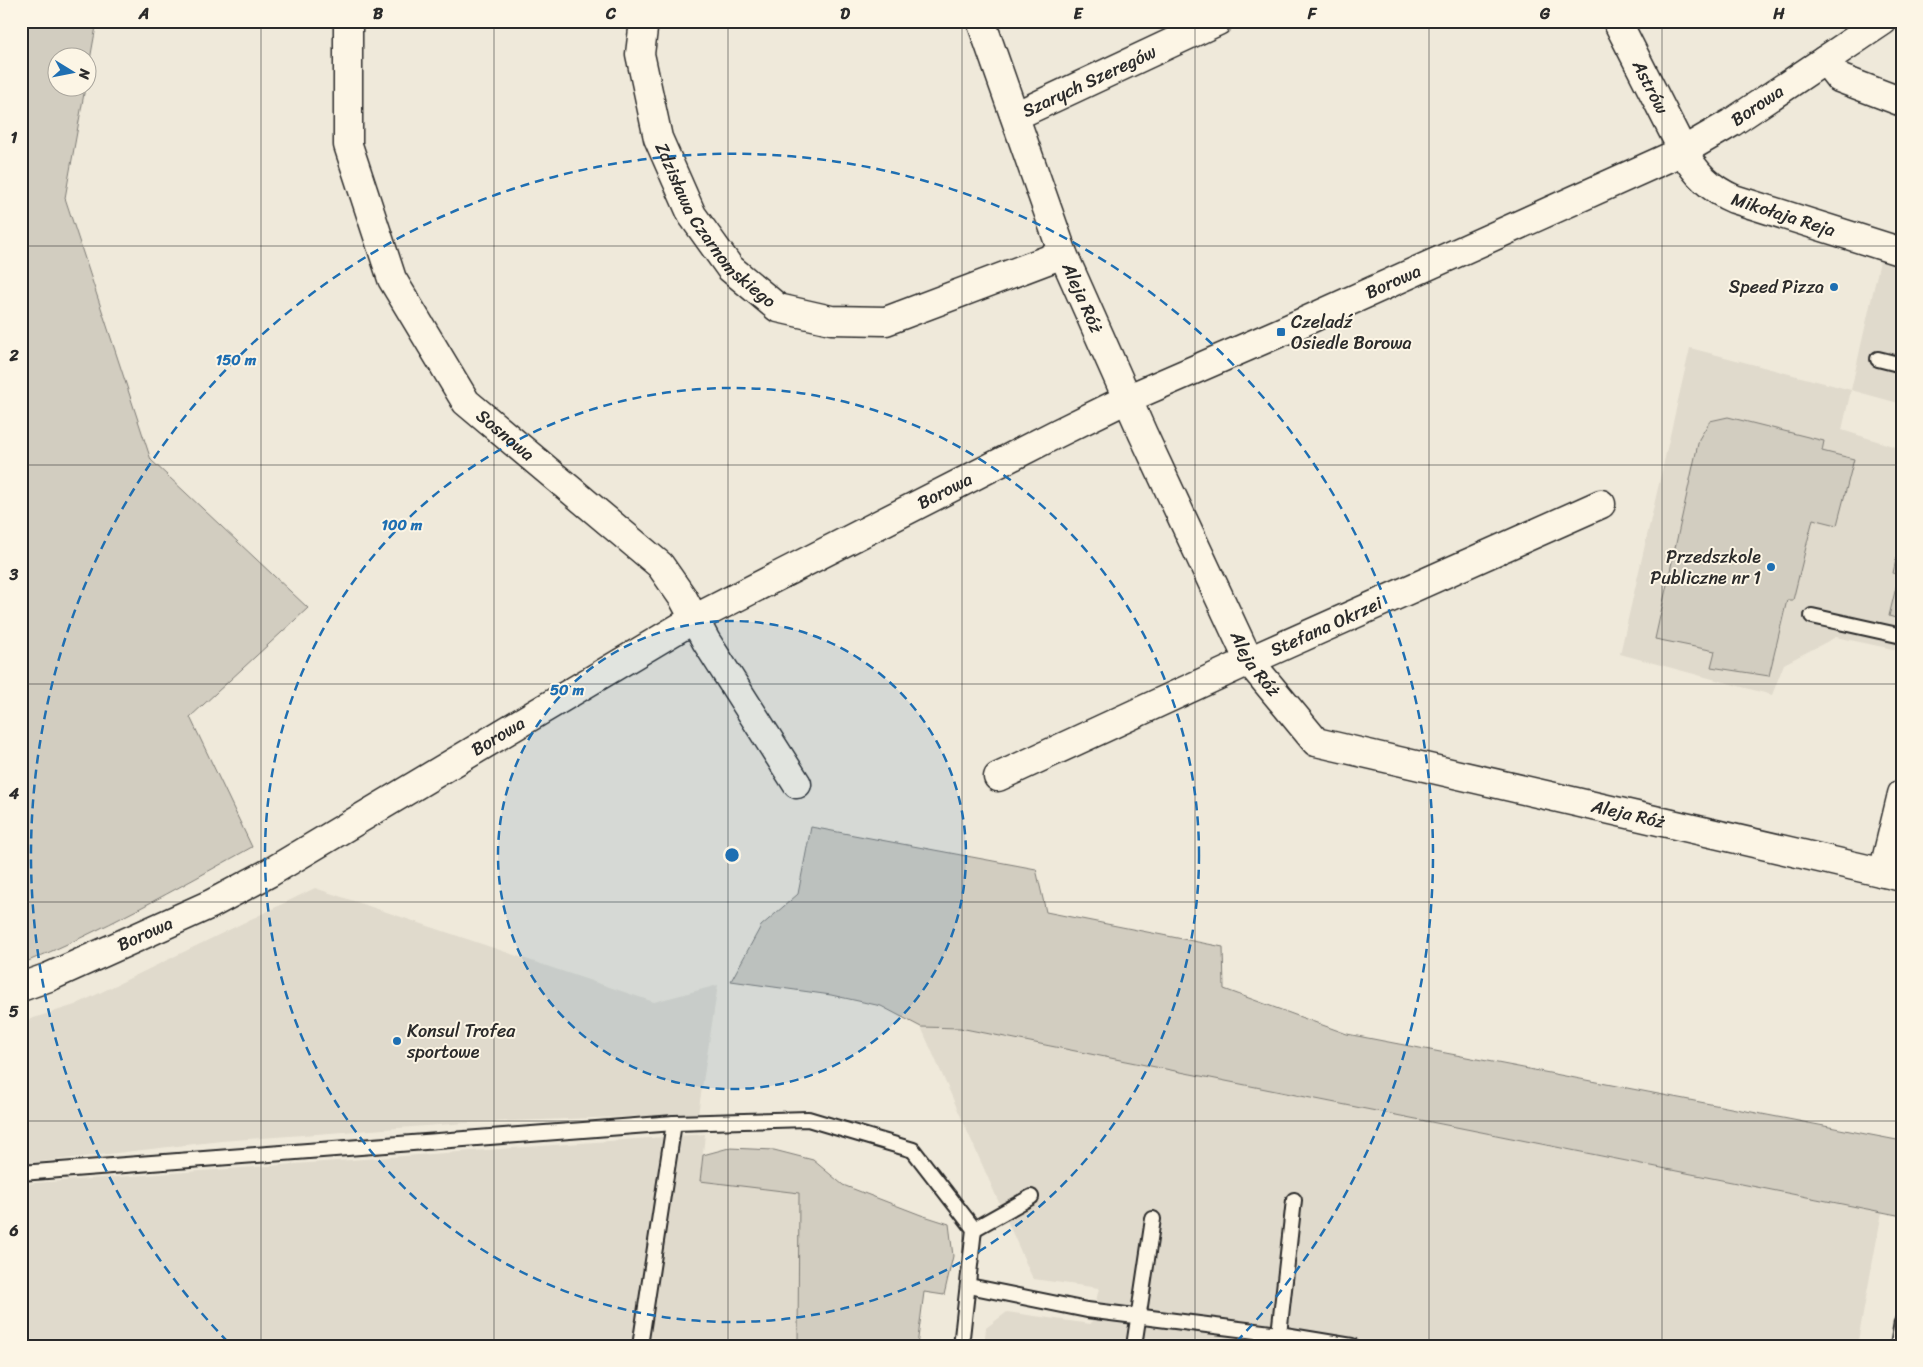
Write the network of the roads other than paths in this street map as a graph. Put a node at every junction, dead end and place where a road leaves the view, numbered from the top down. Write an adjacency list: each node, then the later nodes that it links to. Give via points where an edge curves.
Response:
1 (348, 21): 18 (street, Sosnowa, via 348,145 392,279 466,402 660,565)
2 (644, 21): 12 (street, Zdzisława Czarnomskiego, via 640,54 658,138 692,215 730,268 778,308 831,320 886,320)
3 (981, 21): 9 (street, Aleja Róż)
4 (1218, 21): 9 (street, Szarych Szeregów)
5 (1617, 21): 10 (street, Astrów)
6 (1883, 21): 7 (street, Borowa)
7 (1825, 60): 8 (street, via 1839,78); 10 (street, Borowa)
8 (1902, 102)
9 (1015, 116): 12 (street, Aleja Róż)
10 (1683, 151): 11 (street, Mikołaja Reja, via 1694,171 1722,194); 15 (street, Borowa)
11 (1902, 252)
12 (1063, 254): 15 (street, Aleja Róż)
13 (1878, 359): 14 (lane)
14 (1902, 365)
15 (1127, 399): 18 (street, Borowa); 20 (street, Aleja Róż)
16 (1601, 504): 20 (street, Stefana Okrzei)
17 (1812, 616): 19 (lane)
18 (694, 619): 22 (street, Sosnowa); 25 (street, Borowa, via 269,873 211,904)
19 (1902, 636)
20 (1249, 661): 21 (street, Stefana Okrzei); 24 (street, Aleja Róż, via 1316,742)
21 (998, 778)
22 (797, 784)
23 (1902, 794): 24 (street)
24 (1892, 875)
25 (21, 987)
26 (674, 1123): 27 (lane); 31 (lane, via 808,1119 913,1150); 36 (lane)
27 (21, 1173)
28 (1032, 1197): 31 (lane)
29 (1294, 1200): 35 (lane)
30 (1153, 1219): 33 (lane)
31 (974, 1229): 32 (lane)
32 (969, 1286): 33 (lane, via 1087,1310); 37 (lane)
33 (1138, 1316): 35 (lane); 38 (lane)
34 (1902, 1322): 40 (lane)
35 (1279, 1334): 39 (lane)
36 (640, 1346)
37 (961, 1346)
38 (1134, 1346)
39 (1352, 1346)
40 (1898, 1346)

